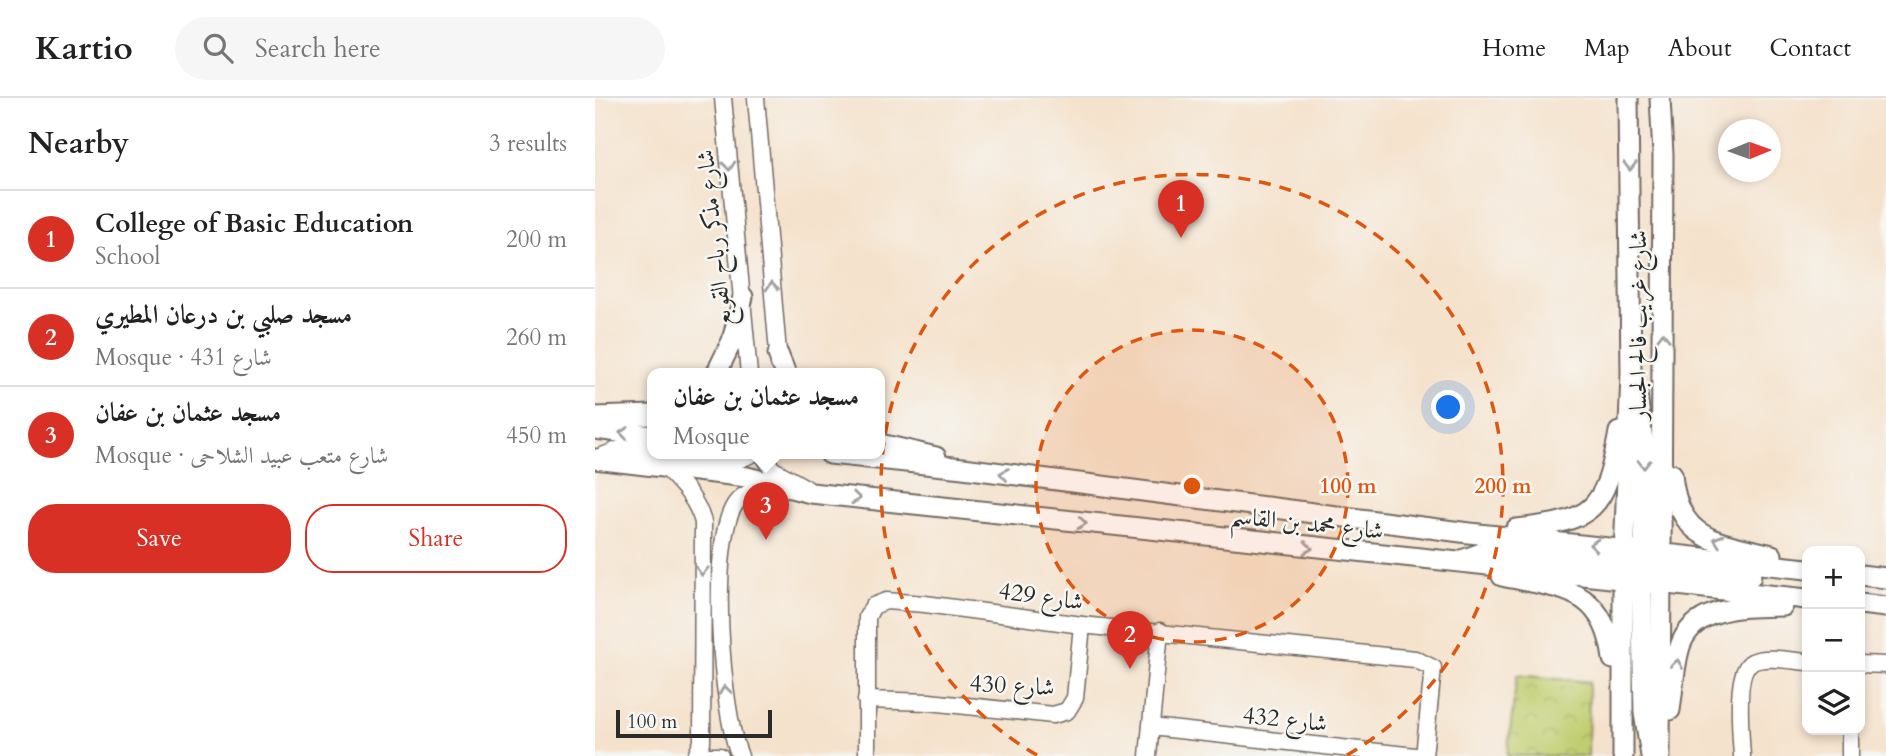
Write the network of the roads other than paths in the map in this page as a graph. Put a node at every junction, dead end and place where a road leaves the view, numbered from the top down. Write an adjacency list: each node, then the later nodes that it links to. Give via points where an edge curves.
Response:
1 (723, 98): 5 (street, شارع مذكر رباح القوبع, one-way to 5)
2 (756, 98): 6 (street, one-way to 2)
3 (1628, 98): 9 (main road, شارع غريب فالح الجسار, one-way to 9)
4 (1660, 98): 10 (main road, شارع غريب فالح الجسار, one-way to 4)
5 (743, 297): 7 (main road, via 732,341); 8 (street, شارع مذكر رباح القوبع)
6 (779, 364)
7 (719, 368)
8 (748, 368)
9 (1630, 373): 26 (main road, via 1611,478 1602,496 1564,524); 29 (main road, one-way to 29, via 1643,420)
10 (1663, 378): 28 (main road, one-way to 10, via 1713,540 1679,512); 29 (main road, شارع غريب فالح الجسار)
11 (647, 415): 12 (main road)
12 (595, 417)
13 (595, 429): 14 (main road, one-way to 13)
14 (647, 435)
15 (885, 445): 21 (main road, via 930,454)
16 (647, 451): 17 (street, via 620,449)
17 (595, 459): 20 (main road, شارع محمد بن القاسم)
18 (766, 459): 23 (street, via 772,470)
19 (877, 459): 21 (main road, شارع محمد بن القاسم)
20 (664, 467): 22 (main road, شارع محمد بن القاسم, via 747,477); 24 (street, via 691,495)
21 (963, 468): 26 (main road, شارع محمد بن القاسم, one-way to 21)
22 (774, 485): 23 (main road, شارع محمد بن القاسم); 25 (street, via 743,495)
23 (811, 493): 27 (main road, شارع محمد بن القاسم, one-way to 27)
24 (703, 522): 25 (street, via 713,514); 46 (street, one-way to 46, via 702,742)
25 (725, 522): 49 (street, one-way to 25, via 729,724 723,675)
26 (1469, 533): 29 (main road, شارع محمد بن القاسم, one-way to 26)
27 (1426, 561): 29 (main road, شارع محمد بن القاسم, via 1537,569); 44 (main road, via 1571,590 1588,603 1602,617 1611,640)
28 (1802, 563)
29 (1644, 567): 30 (main road, شارع محمد بن القاسم); 33 (main road, شارع محمد بن القاسم); 44 (main road); 55 (main road, via 1644,713); 56 (main road)
30 (1802, 572)
31 (1865, 576): 32 (main road)
32 (1886, 578)
33 (1802, 597)
34 (1865, 605): 36 (main road)
35 (1802, 606): 56 (main road, one-way to 35, via 1679,647 1693,628 1725,608)
36 (1886, 607)
37 (1082, 625): 38 (street, شارع 429); 42 (street, شارع 430, via 1075,698 1067,710 1053,715); 42 (street, شارع 429, via 885,601 873,606 867,617)
38 (1160, 631): 43 (street); 53 (street, شارع 429, via 1415,659 1433,668)
39 (1802, 662): 57 (street, via 1759,660 1745,668)
40 (1865, 664): 41 (street)
41 (1886, 666)
42 (866, 700): 50 (street, شارع 429)
43 (1151, 727): 51 (street); 52 (street, شارع 432)
44 (1623, 734): 54 (main road)
45 (1850, 735): 58 (street)
46 (696, 756)
47 (703, 756): 48 (street)
48 (720, 756)
49 (740, 756)
50 (867, 756)
51 (1148, 756)
52 (1415, 756)
53 (1424, 756)
54 (1623, 756)
55 (1651, 756)
56 (1661, 756)
57 (1742, 756)
58 (1850, 756)

